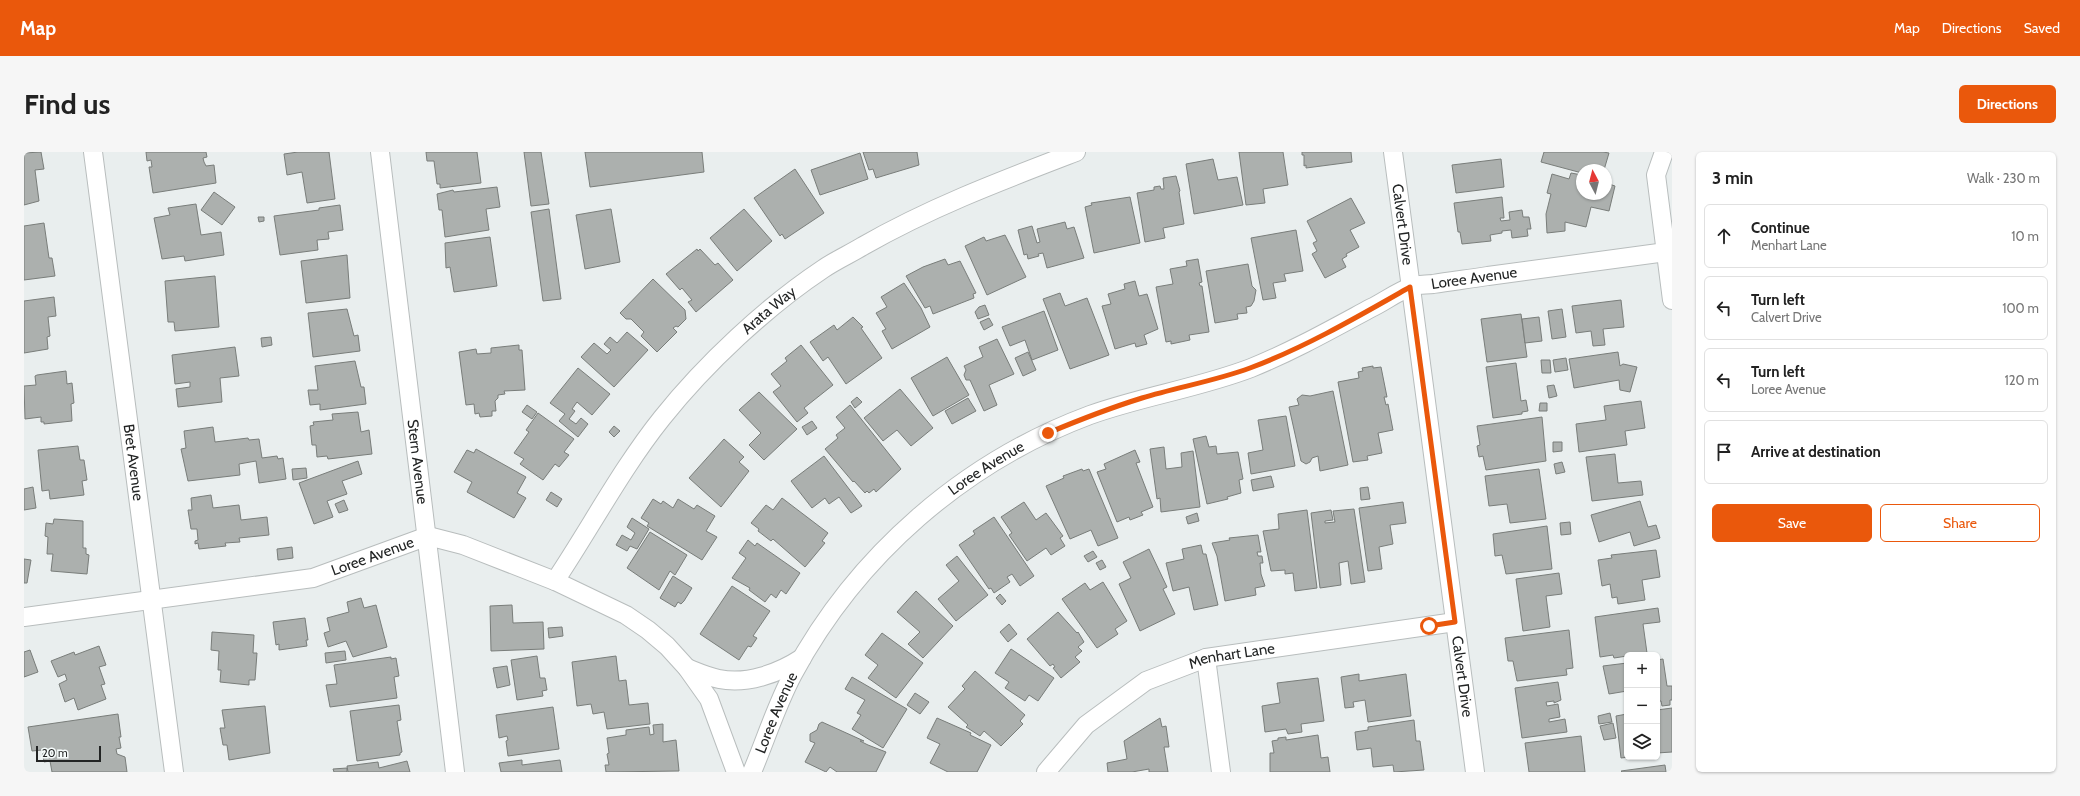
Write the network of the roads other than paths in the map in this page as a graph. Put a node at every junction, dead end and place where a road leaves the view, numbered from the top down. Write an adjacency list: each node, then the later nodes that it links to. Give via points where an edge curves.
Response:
1 (93, 152): 11 (street, Bret Avenue)
2 (380, 152): 9 (street, Stern Avenue)
3 (1076, 152): 10 (street, Arata Way, via 963,196 896,228 823,269 770,310 715,359 663,417 628,464)
4 (1393, 152): 7 (street, Calvert Drive)
5 (1664, 152): 6 (street, via 1656,175)
6 (1666, 252): 7 (street, Loree Avenue); 8 (street)
7 (1410, 287): 13 (street, Calvert Drive); 14 (street, Loree Avenue, via 1251,368 1089,416 1002,456 958,485 893,541 861,574)
8 (1672, 300)
9 (428, 536): 10 (street, Loree Avenue, via 463,545); 11 (street, Loree Avenue, via 313,578); 18 (street, Stern Avenue)
10 (555, 581): 16 (street, Loree Avenue, via 626,615 667,646)
11 (152, 600): 12 (street, Loree Avenue); 17 (street, Bret Avenue)
12 (24, 617)
13 (1455, 622): 15 (street, Menhart Lane); 23 (street, Calvert Drive)
14 (804, 656): 16 (street, Loree Avenue, via 777,672 744,680 718,679); 20 (street, Loree Avenue, via 772,717)
15 (1206, 658): 21 (street, Menhart Lane, via 1146,681 1086,725); 22 (street)
16 (687, 668): 19 (street, Loree Avenue, via 709,699)
17 (174, 772)
18 (455, 772)
19 (736, 772)
20 (752, 772)
21 (1046, 772)
22 (1221, 772)
23 (1475, 772)

